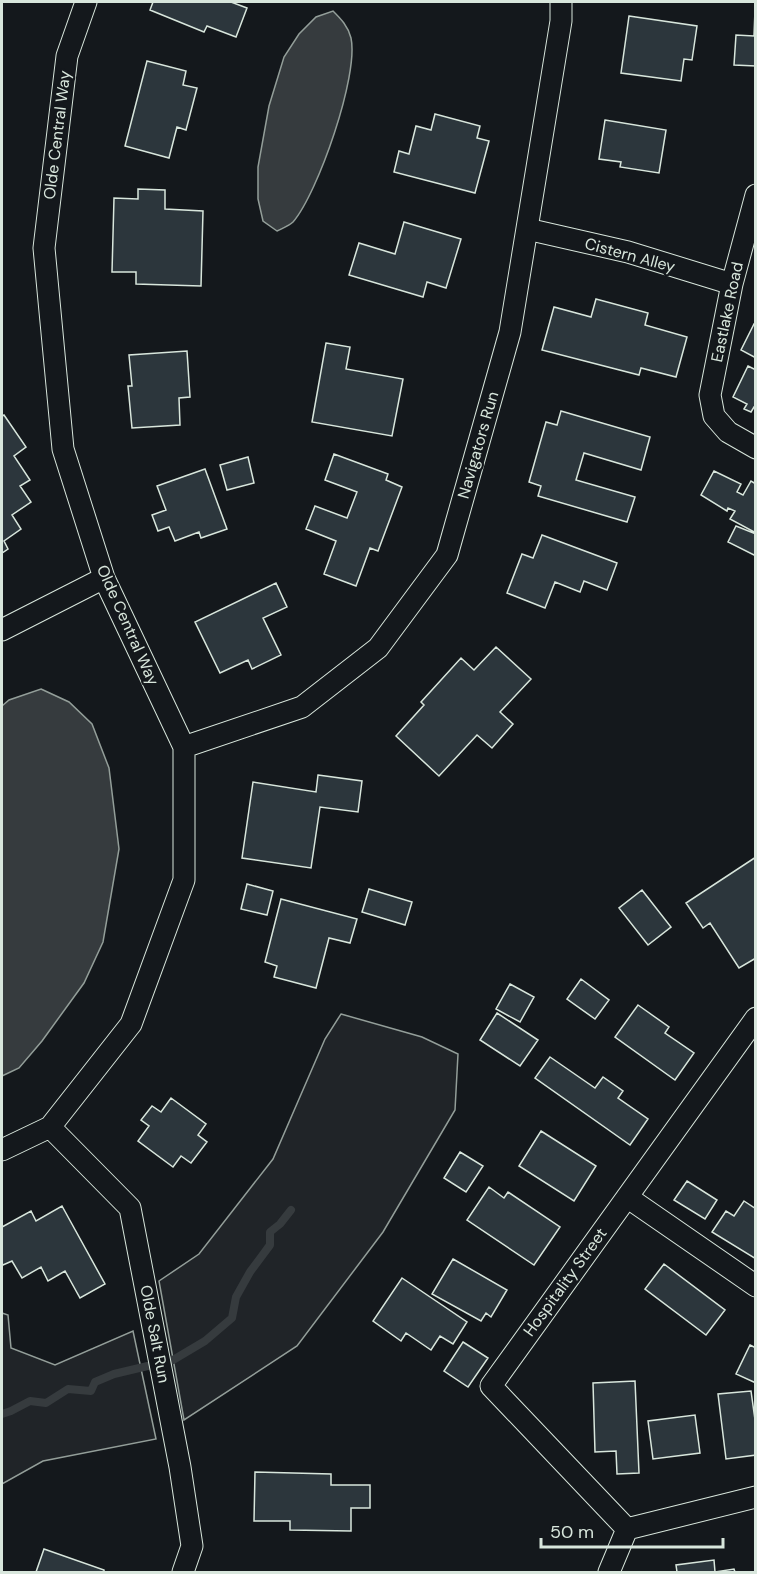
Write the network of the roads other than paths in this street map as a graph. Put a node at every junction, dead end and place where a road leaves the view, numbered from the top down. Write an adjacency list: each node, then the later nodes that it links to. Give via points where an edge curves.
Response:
1 (86, 2): 7 (street, Olde Central Way, via 67,56 44,248 63,449)
2 (561, 2): 4 (street, Navigators Run)
3 (756, 195): 5 (street, Eastlake Road)
4 (527, 229): 5 (street, Cistern Alley, via 628,252); 9 (street, Navigators Run, via 510,332 447,555 378,648 302,707)
5 (732, 284): 6 (street, Eastlake Road, via 710,395 714,416 728,432)
6 (756, 448)
7 (104, 578): 8 (street); 9 (street, Olde Central Way)
8 (2, 630)
9 (184, 747): 11 (street, Olde Central Way, via 184,880 131,1024)
10 (756, 1018): 13 (street, Hospitality Street)
11 (50, 1127): 12 (street, Olde Central Way); 17 (street, Olde Salt Run, via 130,1208 192,1546)
12 (2, 1150)
13 (627, 1197): 14 (street); 16 (street, Hospitality Street, via 491,1386)
14 (756, 1286)
15 (756, 1497): 16 (street)
16 (627, 1529): 18 (street)
17 (183, 1572)
18 (609, 1572)

